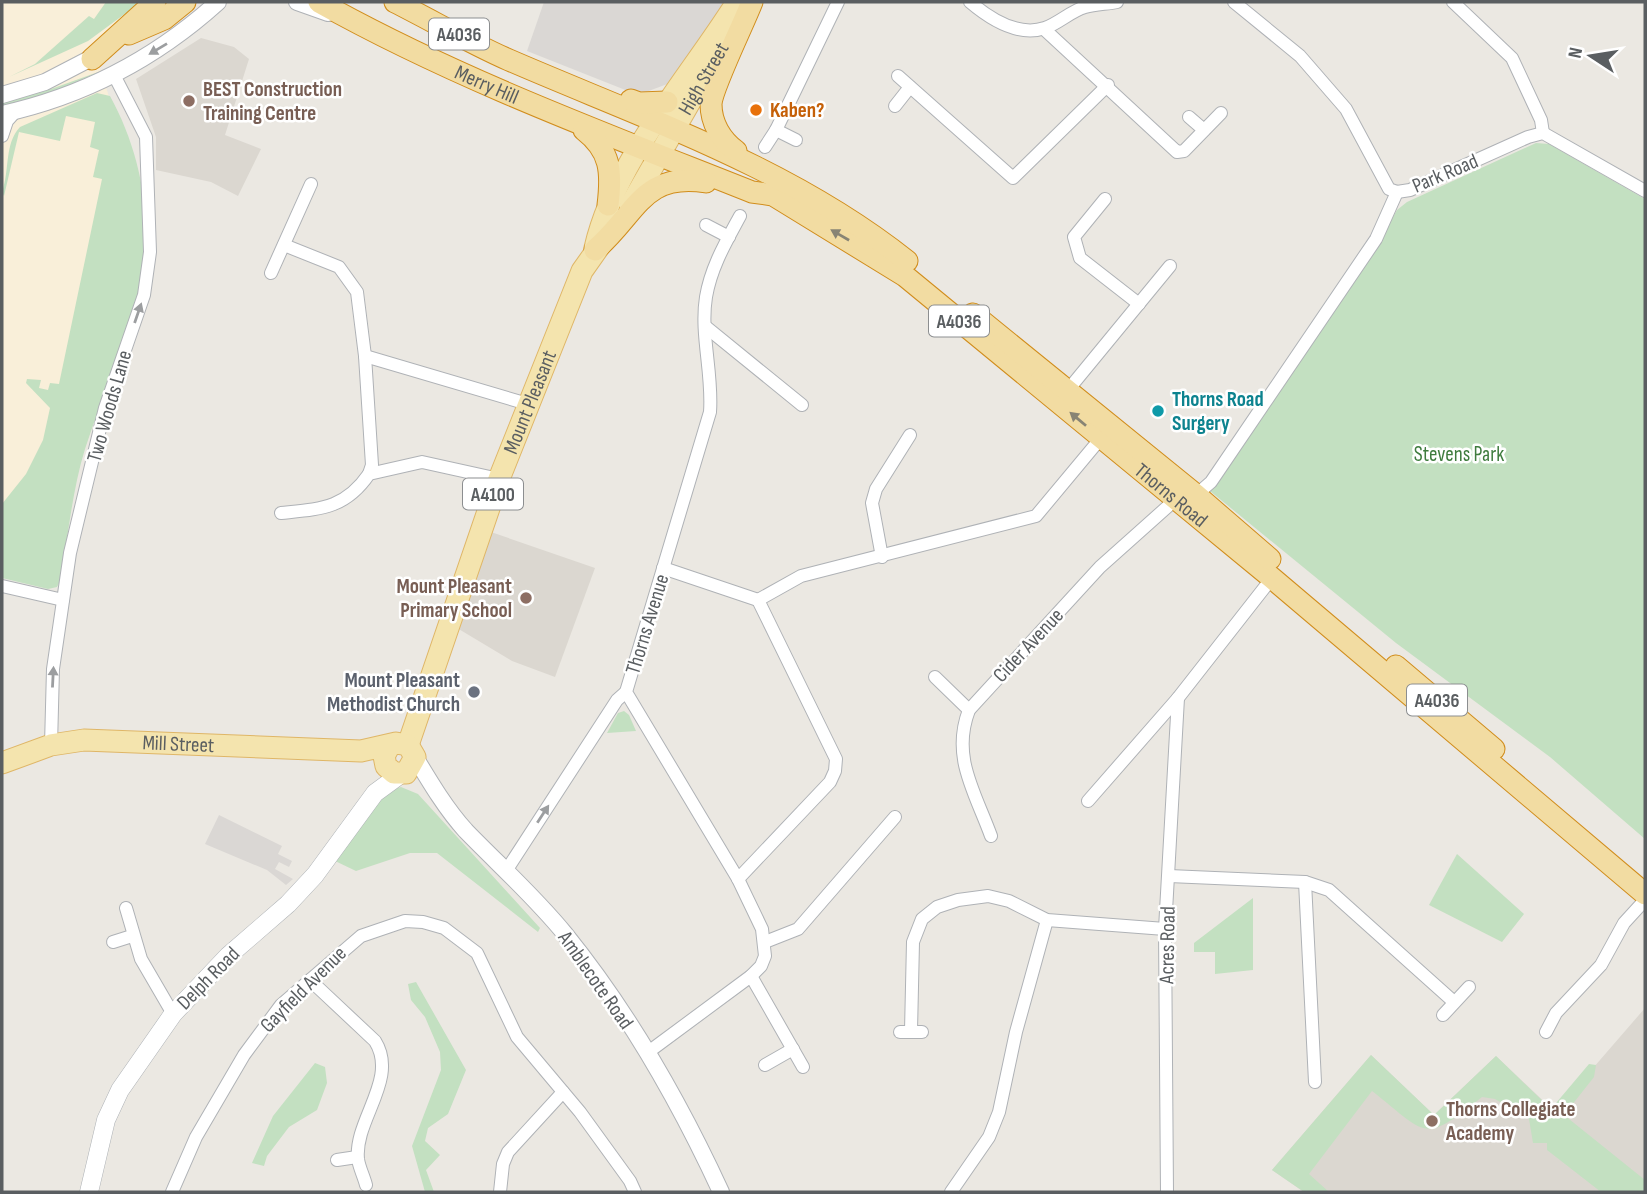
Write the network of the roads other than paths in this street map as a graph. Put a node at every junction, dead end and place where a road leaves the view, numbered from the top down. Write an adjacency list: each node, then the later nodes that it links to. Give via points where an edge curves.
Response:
1 (155, 2): 20 (highway)
2 (163, 2): 18 (street)
3 (185, 2): 18 (highway, via 164,19)
4 (297, 2): 16 (street)
5 (319, 2): 16 (highway, Merry Hill / A4036)
6 (345, 2): 19 (highway, via 382,24)
7 (395, 2): 21 (highway, Merry Hill / A4036)
8 (737, 2): 35 (main road, High Street / A4100)
9 (749, 2): 35 (main road, High Street / A4100); 40 (highway, via 711,101 716,129 726,144)
10 (838, 2): 33 (street)
11 (970, 2): 17 (street, via 1009,26)
12 (1117, 2): 17 (street, via 1082,8)
13 (1234, 2): 43 (street, Park Road, via 1300,56 1346,109 1390,189)
14 (1453, 2): 36 (street, via 1512,58)
15 (219, 4): 22 (street, one-way to 22, via 166,45)
16 (356, 23): 19 (highway, Merry Hill / A4036)
17 (1044, 29): 25 (street)
18 (127, 35): 20 (street)
19 (408, 48): 32 (highway, Merry Hill / A4036)
20 (92, 59): 24 (street)
21 (516, 62): 35 (highway, via 520,73); 35 (highway, via 542,66 639,103)
22 (114, 75): 24 (street, via 104,64 55,86); 29 (street, via 60,99); 70 (street, Two Woods Lane, one-way to 22, via 105,408 144,295 150,252 146,137)
23 (898, 76): 26 (street)
24 (45, 82): 27 (street)
25 (1108, 85): 26 (street, via 1018,183); 34 (street, via 1177,152 1184,152)
26 (910, 87): 28 (street)
27 (2, 95)
28 (895, 106)
29 (9, 112): 37 (street)
30 (1221, 113): 34 (street)
31 (1189, 117): 34 (street)
32 (575, 123): 35 (highway, Merry Hill / A4036); 46 (highway, via 598,141 608,158 612,174)
33 (776, 130): 38 (street); 39 (street)
34 (1204, 130)
35 (660, 132): 40 (highway, Thorns Road / A4036); 44 (highway, Thorns Road / A4036); 46 (main road, A4100); 51 (main road, Mount Pleasant / A4100, via 640,192)
36 (1543, 133): 42 (street); 43 (street, Park Road)
37 (2, 136)
38 (796, 140)
39 (765, 147)
40 (764, 172): 57 (highway, Thorns Road / A4036, via 881,243)
41 (311, 184): 50 (street)
42 (1645, 191)
43 (1397, 192): 64 (street, Cider Avenue, via 1376,239 1211,482)
44 (763, 194): 51 (highway, via 705,181 670,180 644,195); 61 (highway, Thorns Road / A4036, one-way to 44, via 905,276)
45 (1105, 199): 54 (street, via 1074,237 1080,258)
46 (608, 205): 51 (main road, A4100)
47 (740, 216): 49 (street, Thorns Avenue)
48 (706, 225): 49 (street)
49 (729, 237): 55 (street, Thorns Avenue, via 708,286)
50 (284, 245): 53 (street); 56 (street, via 340,267 348,276 357,292)
51 (595, 250): 58 (main road, Mount Pleasant / A4100, via 568,306)
52 (1170, 265): 54 (street)
53 (271, 273)
54 (1139, 303): 57 (street)
55 (706, 327): 59 (street); 67 (street, Thorns Avenue, via 710,412)
56 (365, 356): 58 (street); 62 (street)
57 (1068, 390): 64 (highway, Thorns Road / A4036)
58 (531, 405): 63 (main road, Mount Pleasant / A4100)
59 (802, 405)
60 (910, 435): 66 (street, via 872,503)
61 (1101, 438): 64 (highway, Thorns Road / A4036); 66 (street, via 1036,516)
62 (369, 474): 63 (street, via 422,462); 65 (street, via 338,504)
63 (499, 479): 77 (main road, Mount Pleasant / A4100)
64 (1185, 497): 68 (highway, Thorns Road / A4036); 75 (street, Cider Avenue, via 1100,567); 84 (highway, Thorns Road / A4036)
65 (281, 513)
66 (882, 557): 71 (street, via 801,576)
67 (663, 568): 71 (street); 73 (street, Thorns Avenue)
68 (1272, 578): 74 (street); 87 (highway, Thorns Road / A4036)
69 (2, 586): 70 (street)
70 (63, 600): 76 (street, Two Woods Lane, one-way to 70, via 53,669)
71 (758, 600): 85 (street, via 836,759 830,782)
72 (935, 677): 75 (street)
73 (626, 692): 82 (street, one-way to 73); 85 (street, Thorns Avenue)
74 (1178, 698): 79 (street); 83 (street, Acres Road)
75 (969, 710): 81 (street, via 961,753 992,820)
76 (51, 745): 77 (main road, Mill Street, via 116,740 361,751); 78 (main road, Mill Street)
77 (398, 760): 82 (street, Amblecote Road, via 436,792); 99 (main road, Delph Road, via 306,885)
78 (2, 763)
79 (1088, 801)
80 (895, 817): 94 (street, via 798,929)
81 (991, 836)
82 (506, 871): 104 (street, Amblecote Road, via 565,935)
83 (1169, 876): 86 (street); 91 (street, Acres Road)
84 (1645, 877)
85 (738, 879): 94 (street, Thorns Avenue)
86 (1305, 882): 98 (street, via 1328,890); 107 (street)
87 (1645, 894)
88 (1645, 900): 102 (street, via 1624,923 1601,965 1556,1013)
89 (126, 908): 92 (street)
90 (1047, 920): 91 (street); 101 (street, via 988,896 958,900 927,913 913,942); 117 (street, via 999,1112 989,1137)
91 (1165, 929): 118 (street, Acres Road)
92 (132, 936): 93 (street); 99 (street, via 151,981)
93 (113, 942)
94 (765, 942): 95 (street, via 761,966)
95 (751, 976): 103 (street); 104 (street)
96 (310, 980): 108 (street, Gayfield Avenue, via 345,947 390,924 423,922 443,928 477,953 517,1037); 109 (street, via 381,1051 384,1068); 113 (street, Gayfield Avenue, via 281,1006 244,1055 196,1137)
97 (1469, 987): 98 (street)
98 (1454, 1002): 100 (street)
99 (173, 1014): 112 (main road, Delph Road, via 120,1090 106,1120)
100 (1443, 1015)
101 (911, 1032)
102 (1546, 1032)
103 (793, 1049): 105 (street); 106 (street)
104 (647, 1054): 116 (street, Amblecote Road, via 674,1093)
105 (765, 1065)
106 (803, 1067)
107 (1315, 1082)
108 (562, 1092): 114 (street, via 508,1152); 115 (street, Gayfield Avenue)
109 (357, 1157): 110 (street); 111 (street)
110 (337, 1160)
111 (366, 1185)
112 (89, 1192)
113 (172, 1192)
114 (500, 1192)
115 (635, 1192)
116 (721, 1192)
117 (951, 1192)
118 (1167, 1192)

